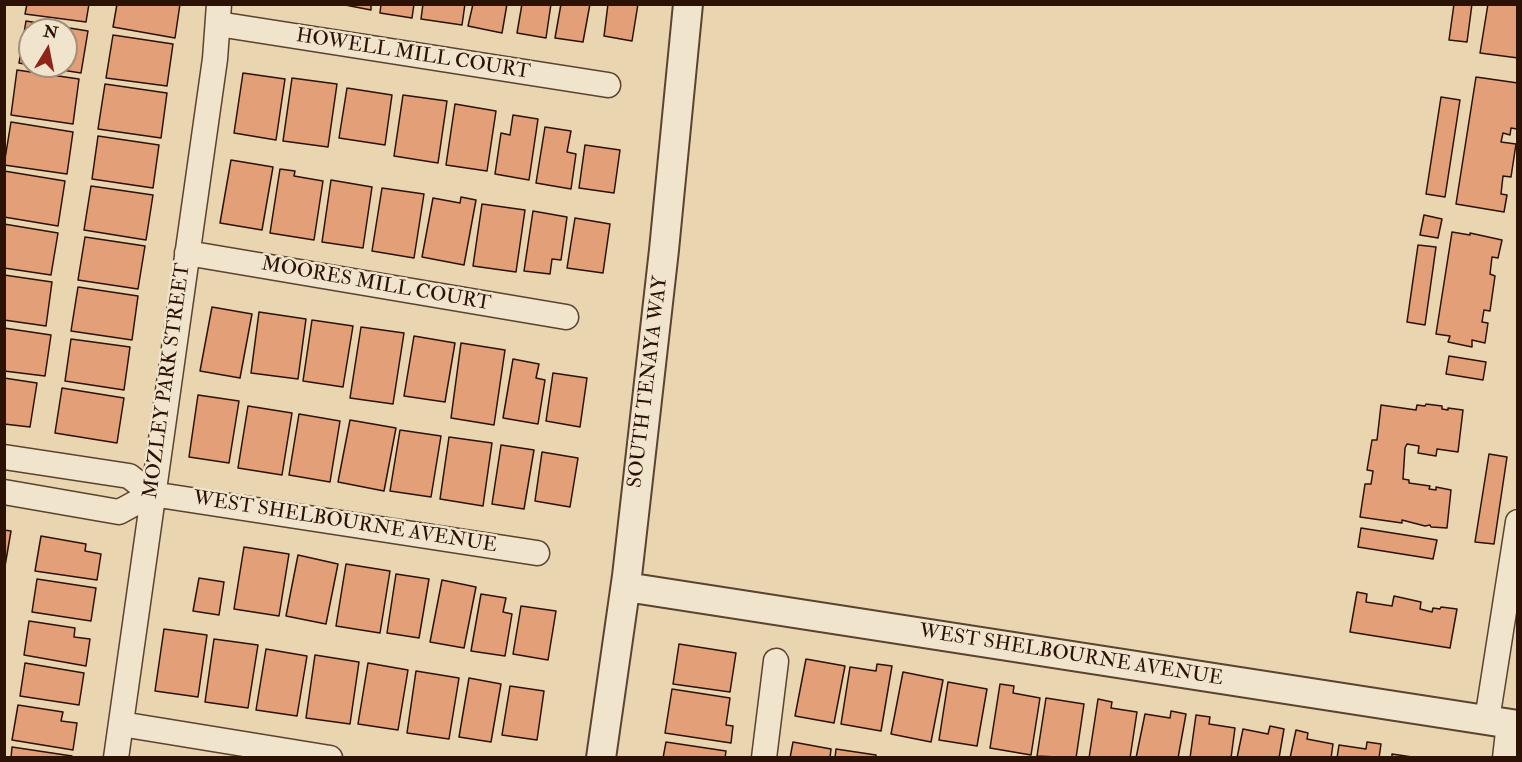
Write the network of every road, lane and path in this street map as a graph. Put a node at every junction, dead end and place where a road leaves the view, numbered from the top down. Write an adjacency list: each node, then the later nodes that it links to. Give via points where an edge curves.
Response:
1 (688, 4): 11 (street, SOUTH TENAYA WAY)
2 (218, 14): 3 (street, HOWELL MILL COURT); 4 (street, MOZLEY PARK STREET)
3 (608, 85)
4 (187, 253): 5 (street, MOORES MILL COURT); 8 (street, MOZLEY PARK STREET)
5 (566, 317)
6 (4, 457): 8 (street, WEST SHELBOURNE AVENUE, via 129,476)
7 (4, 492): 8 (street, via 119,512)
8 (152, 494): 10 (street, WEST SHELBOURNE AVENUE); 14 (street, MOZLEY PARK STREET)
9 (1518, 522): 13 (street, via 1508,583)
10 (537, 553)
11 (626, 587): 13 (street, WEST SHELBOURNE AVENUE); 17 (street, SOUTH TENAYA WAY)
12 (776, 661): 18 (street)
13 (1505, 723): 19 (street)
14 (121, 724): 15 (street, MOZLEY PARK STREET); 16 (street)
15 (116, 758)
16 (330, 758)
17 (601, 758)
18 (764, 758)
19 (1504, 758)

